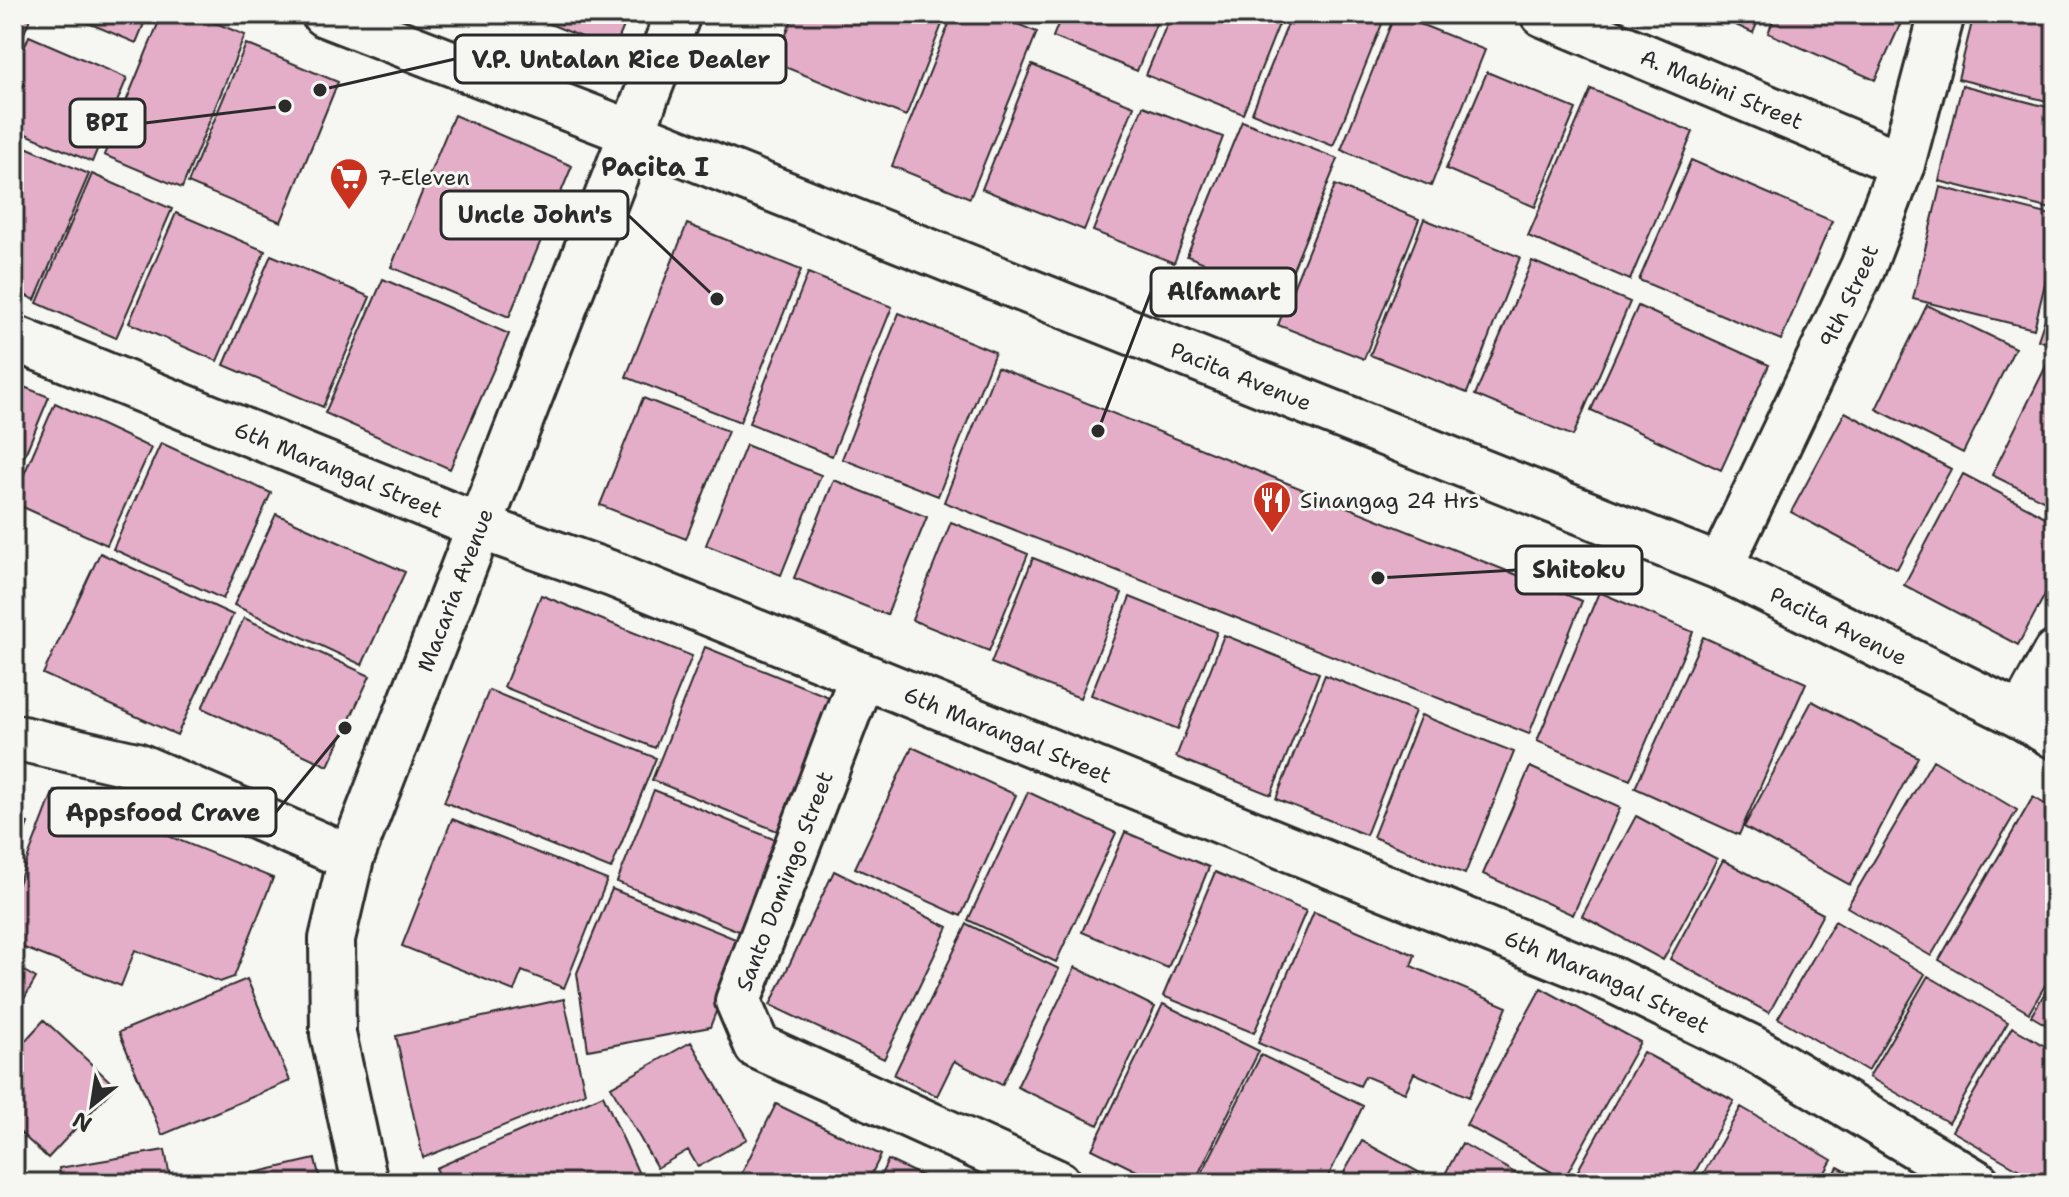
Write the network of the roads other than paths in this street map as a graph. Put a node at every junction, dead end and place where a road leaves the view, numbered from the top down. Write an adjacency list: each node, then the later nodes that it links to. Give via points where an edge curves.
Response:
1 (324, 14): 5 (street, Pacita Avenue)
2 (678, 14): 5 (street, Macaria Avenue)
3 (1543, 14): 6 (street, A. Mabini Street)
4 (1942, 14): 6 (street, 9th Street)
5 (632, 133): 8 (street, Macaria Avenue); 9 (street, Pacita Avenue)
6 (1902, 164): 9 (street, 9th Street, via 1863,267)
7 (14, 338): 8 (street, 6th Marangal Street)
8 (478, 526): 11 (street, 6th Marangal Street, via 615,575); 14 (street, Macaria Avenue)
9 (1720, 567): 12 (street, Pacita Avenue)
10 (2055, 654): 12 (street)
11 (862, 676): 16 (street, Santo Domingo Street, via 738,1001 757,1046); 17 (street, 6th Marangal Street, via 1613,980 1752,1048)
12 (2038, 726)
13 (14, 737): 14 (street, via 136,765)
14 (351, 858): 15 (street, Macaria Avenue, via 332,939 333,1034)
15 (365, 1183)
16 (1058, 1183)
17 (1977, 1183)

